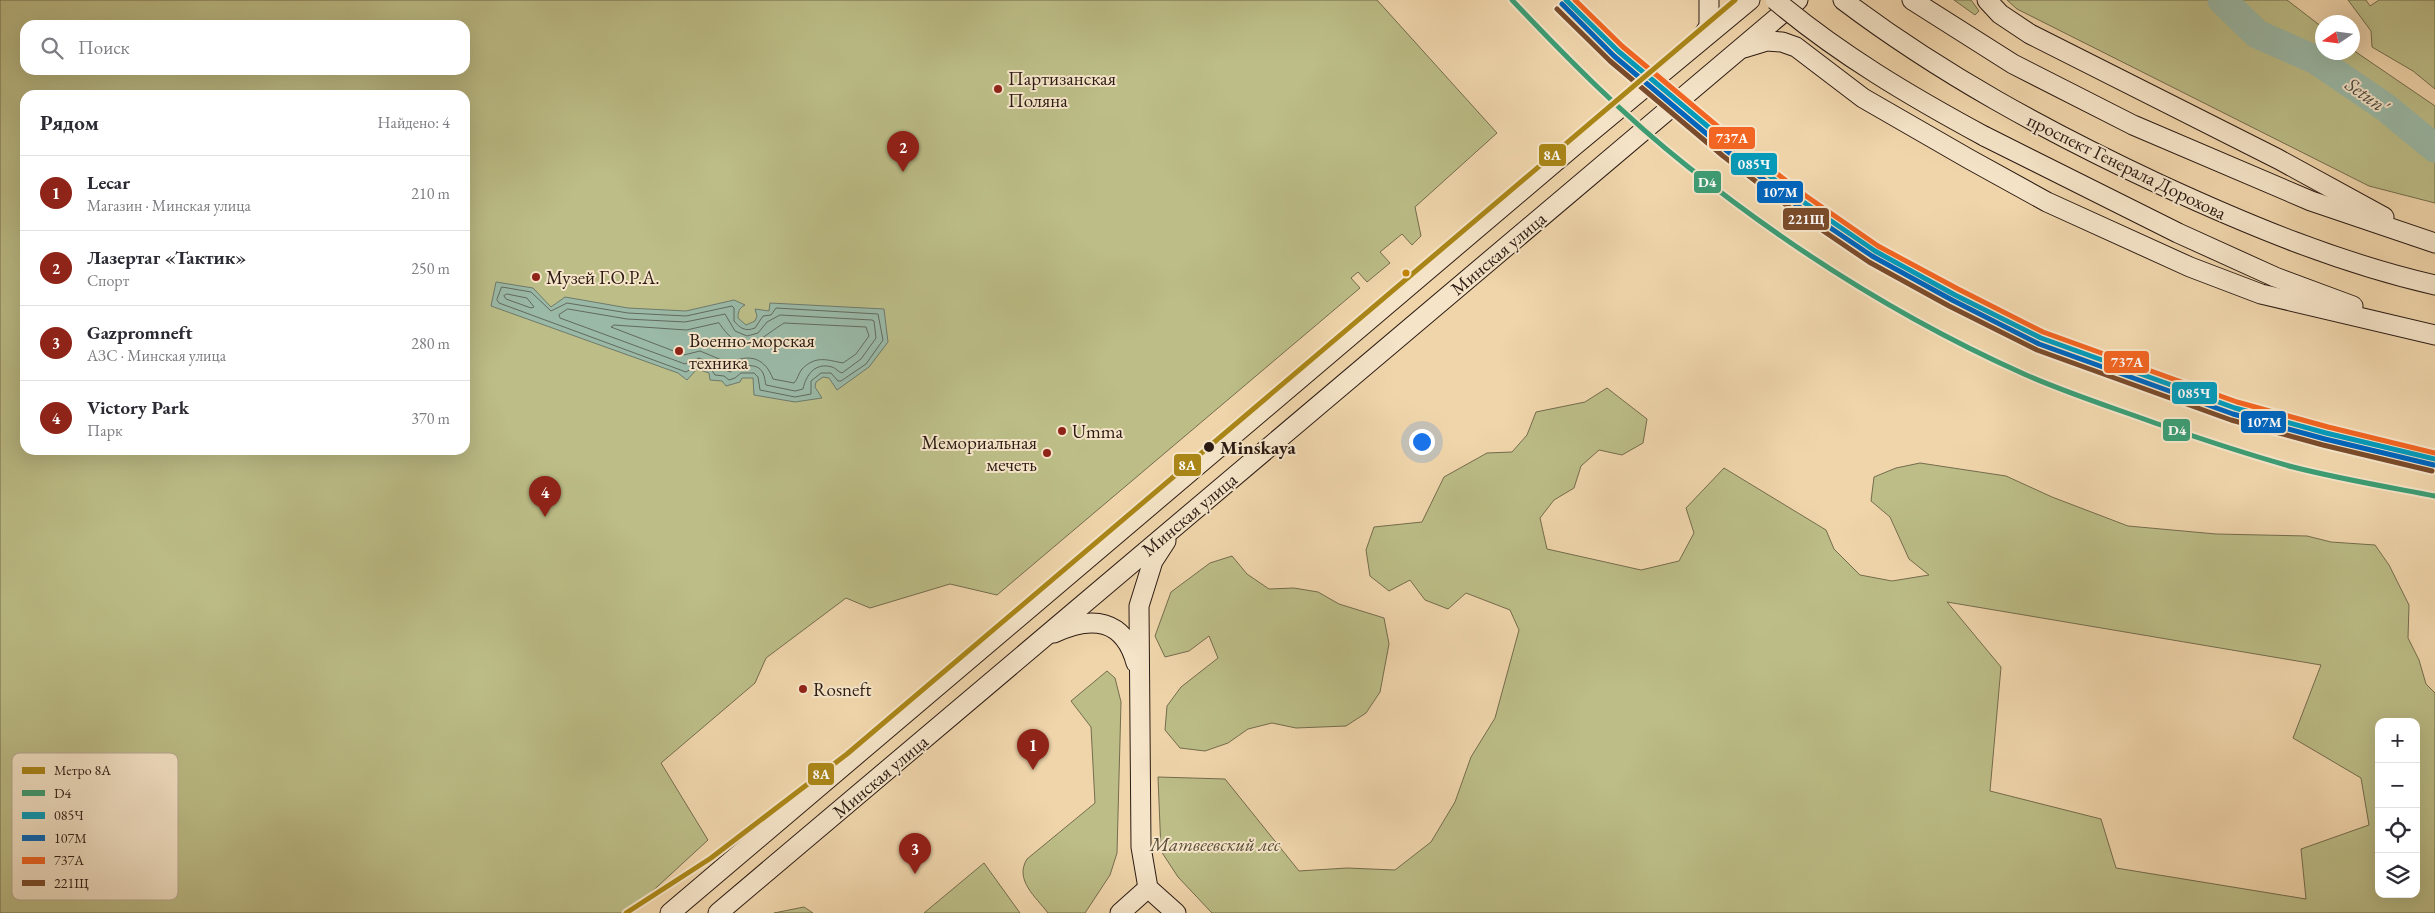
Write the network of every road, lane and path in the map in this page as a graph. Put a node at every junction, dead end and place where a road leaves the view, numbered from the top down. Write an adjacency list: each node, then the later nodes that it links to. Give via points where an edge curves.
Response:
1 (1709, 0): 8 (main road, via 1709,26)
2 (1750, 0): 8 (main road, Минская улица)
3 (1775, 0): 12 (main road, bridge, via 1880,77 1984,136 2178,233)
4 (1798, 0): 9 (main road, Минская улица)
5 (1843, 0): 11 (main road, проспект Генерала Дорохова, via 1934,64 2074,144 2250,225 2377,269)
6 (1912, 0): 10 (main road, проспект Генерала Дорохова, via 2014,64 2133,125 2311,202)
7 (1987, 0): 10 (main road, via 2000,14 2030,34 2278,159)
8 (1698, 42): 18 (main road, Минская улица)
9 (1736, 51): 12 (main road, via 1767,41 1790,44 1863,98 2047,202 2110,232 2261,294); 14 (main road, Минская улица)
10 (2432, 242)
11 (2435, 285)
12 (2402, 328): 13 (main road)
13 (2435, 334)
14 (1176, 525): 15 (main road, Минская улица); 16 (main road, via 1153,561 1139,606)
15 (1040, 640): 16 (main road, via 1062,630 1098,622 1122,634 1132,648); 19 (main road, Минская улица)
16 (1138, 672): 17 (main road, via 1141,847)
17 (1148, 888): 20 (main road); 21 (main road)
18 (670, 913)
19 (718, 913)
20 (1120, 913)
21 (1176, 913)

